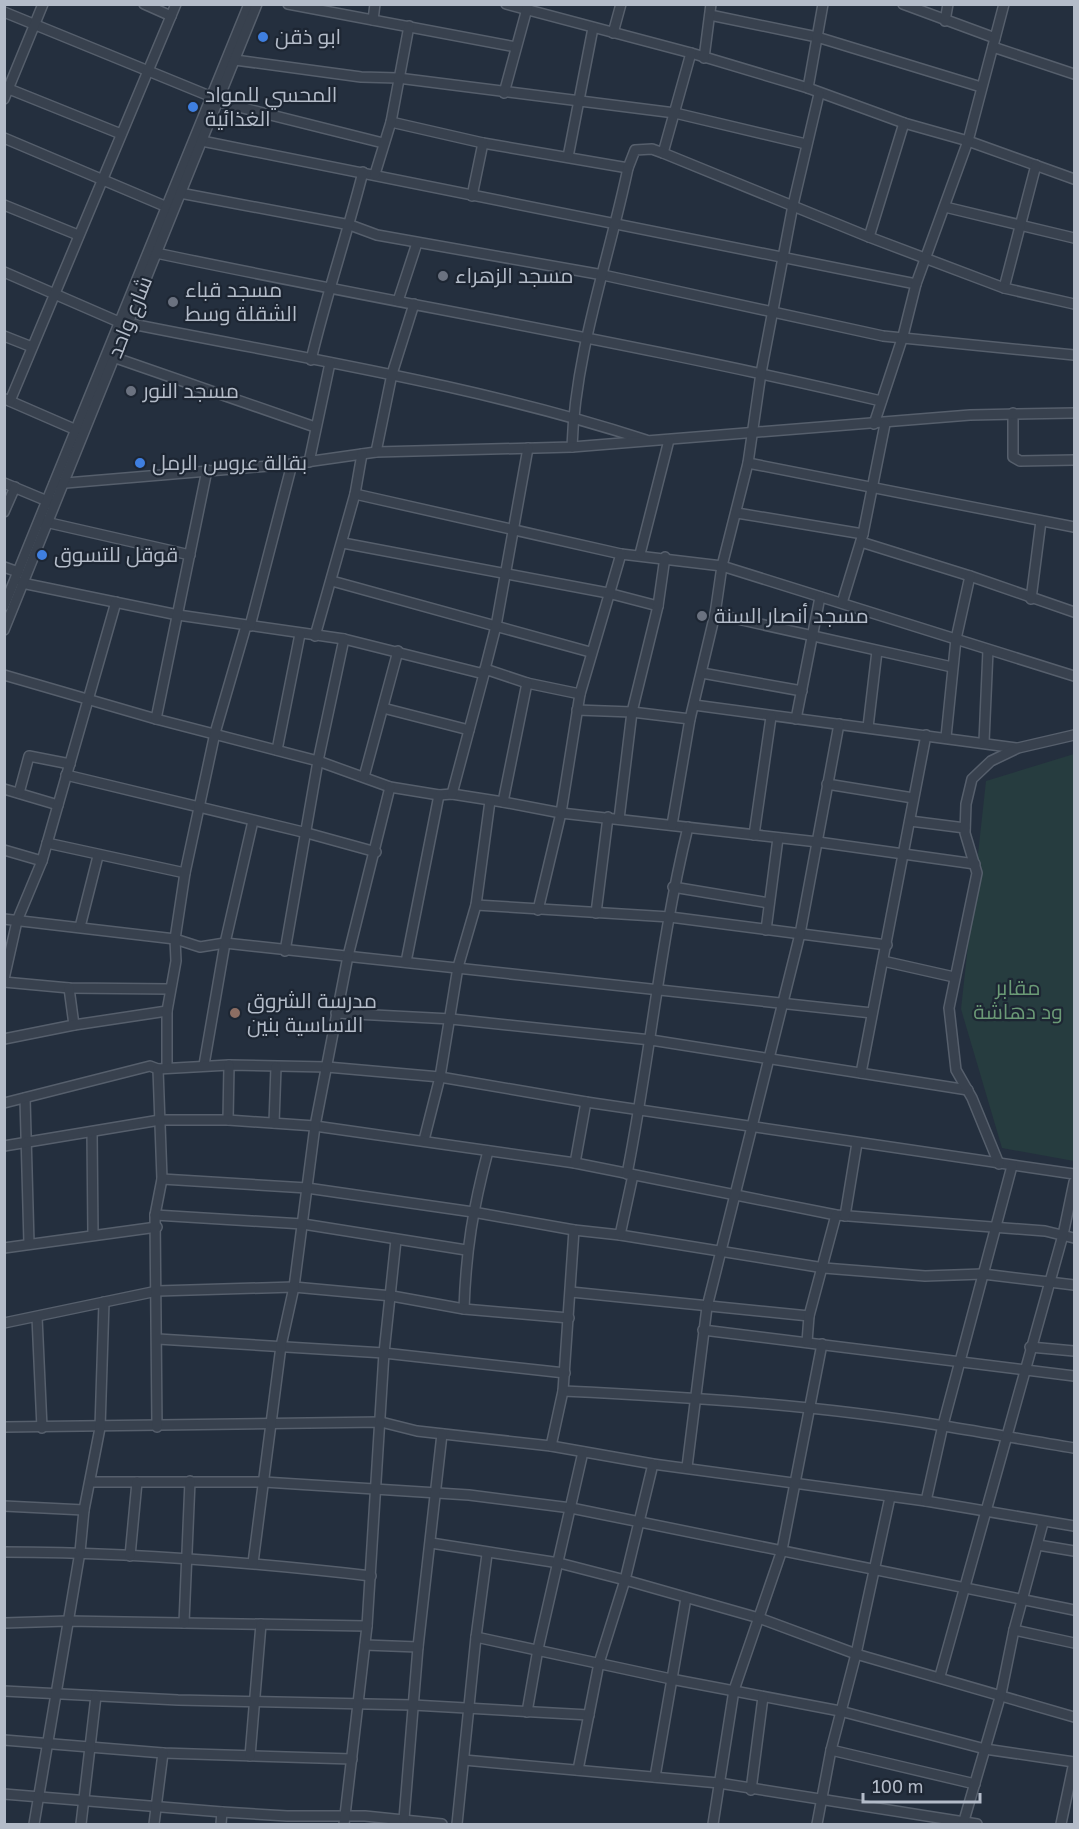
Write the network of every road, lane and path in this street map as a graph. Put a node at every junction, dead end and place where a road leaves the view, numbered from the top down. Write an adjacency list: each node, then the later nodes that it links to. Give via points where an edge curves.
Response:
1 (43, 4): 21 (street)
2 (144, 4): 18 (street)
3 (176, 4): 18 (street)
4 (249, 4): 25 (street, شارع واحد)
5 (257, 4): 25 (street, شارع واحد)
6 (288, 4): 19 (street)
7 (375, 4): 19 (street)
8 (506, 4): 15 (street)
9 (621, 4): 24 (street)
10 (711, 4): 17 (street)
11 (823, 4): 26 (street)
12 (903, 4): 20 (street)
13 (948, 4): 20 (street)
14 (1004, 4): 27 (street)
15 (527, 7): 23 (street); 28 (street)
16 (4, 12): 21 (street)
17 (710, 15): 26 (street); 30 (street)
18 (171, 16): 32 (street)
19 (372, 20): 22 (street)
20 (945, 21): 27 (street)
21 (35, 25): 32 (street); 34 (street)
22 (409, 26): 28 (street); 35 (street)
23 (593, 28): 24 (street); 43 (street)
24 (613, 33): 29 (street)
25 (240, 36): 31 (street, شارع واحد); 42 (street, شارع واحد)
26 (817, 37): 36 (street); 37 (street)
27 (994, 42): 33 (street); 36 (street)
28 (516, 47): 39 (street)
29 (691, 53): 30 (street); 44 (street)
30 (705, 58): 37 (street)
31 (235, 60): 35 (street, via 361,77); 42 (street, شارع واحد)
32 (148, 71): 42 (street); 47 (street)
33 (1074, 74)
34 (9, 77): 38 (street)
35 (398, 78): 39 (street); 45 (street)
36 (981, 87): 50 (street)
37 (808, 88): 40 (street)
38 (9, 89): 41 (street); 47 (street)
39 (504, 93): 43 (street)
40 (819, 94): 46 (street); 53 (street)
41 (4, 99)
42 (215, 99): 49 (street, شارع واحد); 51 (street); 66 (street, شارع واحد)
43 (578, 102): 44 (street); 55 (street)
44 (675, 112): 53 (street); 54 (street)
45 (391, 122): 51 (street); 52 (street)
46 (904, 123): 50 (street); 72 (street)
47 (121, 134): 60 (street)
48 (4, 138): 60 (street)
49 (202, 141): 58 (street); 62 (street, شارع واحد)
50 (968, 141): 56 (street); 67 (street)
51 (383, 142): 59 (street)
52 (483, 143): 55 (street); 63 (street)
53 (806, 144): 65 (street)
54 (663, 153): 57 (street, via 635,150); 65 (street)
55 (568, 157): 57 (street)
56 (1036, 165): 61 (street); 70 (street)
57 (628, 168): 68 (street)
58 (363, 172): 59 (street); 69 (street)
59 (375, 174): 63 (street)
60 (102, 179): 66 (street); 71 (street)
61 (1074, 179)
62 (180, 193): 69 (street); 75 (street, شارع واحد)
63 (472, 196): 68 (street)
64 (4, 205): 71 (street)
65 (793, 205): 72 (street); 76 (street)
66 (167, 207): 79 (street, شارع واحد)
67 (945, 207): 70 (street); 77 (street)
68 (617, 224): 76 (street); 80 (street)
69 (350, 225): 74 (street); 83 (street)
70 (1021, 225): 73 (street); 82 (street)
71 (78, 235): 84 (street)
72 (869, 237): 77 (street)
73 (1074, 238)
74 (417, 243): 80 (street); 85 (street)
75 (156, 253): 79 (street, شارع واحد); 83 (street)
76 (784, 256): 81 (street); 88 (street)
77 (926, 258): 81 (street); 82 (street)
78 (4, 272): 84 (street)
79 (142, 274): 89 (street, شارع واحد)
80 (603, 275): 88 (street); 92 (street)
81 (916, 284): 91 (street)
82 (1004, 288): 87 (street)
83 (328, 289): 85 (street); 96 (street)
84 (55, 293): 89 (street); 93 (street)
85 (398, 301): 86 (street)
86 (414, 304): 92 (street); 99 (street)
87 (1074, 304)
88 (772, 312): 91 (street, via 883,336); 98 (street)
89 (123, 322): 95 (street, شارع واحد); 96 (street); 107 (street, شارع واحد)
90 (4, 336): 93 (street)
91 (903, 336): 94 (street); 101 (street)
92 (588, 338): 98 (street); 104 (street)
93 (32, 347): 100 (street)
94 (1074, 355)
95 (113, 357): 106 (street); 121 (street, شارع واحد)
96 (311, 360): 97 (street)
97 (330, 363): 99 (street); 106 (street)
98 (761, 373): 101 (street); 108 (street)
99 (392, 374): 104 (street); 113 (street)
100 (7, 400): 107 (street)
101 (881, 401): 105 (street)
102 (1013, 413): 103 (street); 105 (street); 115 (street, via 1013,457 1020,461)
103 (1074, 413)
104 (573, 416): 110 (street); 111 (street)
105 (879, 424): 108 (street); 122 (street)
106 (315, 427): 116 (street)
107 (74, 429): 121 (street, شارع واحد)
108 (752, 433): 109 (street); 117 (street)
109 (669, 440): 110 (street); 135 (street)
110 (651, 441): 111 (street)
111 (572, 447): 112 (street)
112 (528, 448): 113 (street); 131 (street)
113 (376, 452): 114 (street)
114 (362, 454): 116 (street); 124 (street)
115 (1074, 460)
116 (309, 462): 118 (street)
117 (748, 463): 122 (street); 127 (street)
118 (292, 464): 119 (street); 155 (street)
119 (207, 470): 121 (street); 136 (street)
120 (4, 483): 123 (street)
121 (58, 483): 125 (street, شارع واحد)
122 (873, 486): 128 (street); 132 (street)
123 (15, 488): 125 (street); 126 (street)
124 (355, 494): 131 (street); 133 (street)
125 (50, 503): 129 (street, شارع واحد)
126 (4, 512)
127 (737, 513): 132 (street); 138 (street)
128 (1041, 521): 130 (street); 147 (street)
129 (43, 522): 136 (street); 140 (street, شارع واحد); 144 (street, شارع واحد)
130 (1074, 527)
131 (513, 529): 134 (street); 141 (street)
132 (862, 538): 142 (street); 149 (street)
133 (343, 543): 141 (street); 143 (street)
134 (621, 554): 135 (street); 145 (street)
135 (640, 554): 137 (street)
136 (190, 555): 154 (street)
137 (665, 557): 138 (street); 151 (street)
138 (722, 566): 146 (street); 153 (street)
139 (4, 567): 140 (street)
140 (18, 572): 150 (street, شارع واحد)
141 (504, 574): 145 (street); 156 (street)
142 (970, 576): 147 (street); 162 (street)
143 (332, 581): 156 (street); 159 (street)
144 (22, 583): 148 (street); 157 (street, شارع واحد)
145 (608, 593): 151 (street); 166 (street)
146 (820, 597): 149 (street); 160 (street)
147 (1031, 599): 152 (street)
148 (116, 602): 154 (street); 175 (street)
149 (842, 603): 162 (street)
150 (4, 606)
151 (658, 606): 179 (street)
152 (1074, 612)
153 (715, 614): 160 (street); 169 (street)
154 (178, 615): 155 (street); 181 (street)
155 (248, 626): 158 (street); 187 (street)
156 (496, 626): 166 (street); 168 (street)
157 (4, 630)
158 (300, 634): 159 (street); 193 (street)
159 (315, 636): 161 (street)
160 (813, 636): 165 (street); 173 (street)
161 (344, 639): 164 (street); 194 (street)
162 (956, 639): 163 (street); 167 (street)
163 (988, 650): 171 (street); 191 (street)
164 (398, 651): 168 (street); 177 (street)
165 (878, 651): 167 (street); 185 (street)
166 (590, 652): 174 (street)
167 (952, 667): 190 (street)
168 (484, 671): 172 (street); 186 (street)
169 (702, 673): 173 (street); 176 (street)
170 (4, 675): 175 (street)
171 (1074, 676)
172 (527, 683): 174 (street); 206 (street)
173 (802, 691): 183 (street)
174 (580, 694): 178 (street)
175 (89, 699): 181 (street); 195 (street)
176 (694, 705): 180 (street); 182 (street)
177 (383, 708): 186 (street); 197 (street)
178 (577, 710): 179 (street); 209 (street)
179 (632, 712): 182 (street); 211 (street)
180 (771, 717): 183 (street); 218 (street)
181 (156, 719): 187 (street)
182 (690, 719): 214 (street)
183 (796, 719): 184 (street)
184 (838, 724): 185 (street); 198 (street)
185 (868, 728): 188 (street)
186 (469, 730): 202 (street)
187 (215, 733): 193 (street); 208 (street)
188 (926, 735): 190 (street); 204 (street)
189 (1074, 735): 192 (street)
190 (946, 737): 191 (street)
191 (984, 742): 192 (street)
192 (1018, 748): 216 (street, via 991,761 972,779)
193 (277, 750): 194 (street)
194 (318, 761): 197 (street); 217 (street)
195 (70, 764): 196 (street); 201 (street, via 29,756)
196 (66, 775): 207 (street); 208 (street)
197 (364, 777): 199 (street)
198 (827, 784): 204 (street); 220 (street)
199 (390, 787): 203 (street); 223 (street)
200 (4, 789): 201 (street)
201 (19, 793): 207 (street)
202 (452, 794): 203 (street); 205 (street)
203 (439, 795): 246 (street)
204 (913, 798): 213 (street)
205 (490, 801): 206 (street); 231 (street)
206 (503, 802): 209 (street)
207 (58, 805): 221 (street)
208 (200, 808): 212 (street); 228 (street)
209 (561, 813): 210 (street); 232 (street)
210 (608, 817): 211 (street); 233 (street)
211 (618, 819): 214 (street)
212 (253, 821): 217 (street); 241 (street)
213 (910, 821): 216 (street); 224 (street)
214 (672, 825): 215 (street)
215 (688, 827): 218 (street); 229 (street)
216 (965, 828): 227 (street)
217 (307, 833): 223 (street); 243 (street)
218 (754, 835): 219 (street)
219 (778, 838): 220 (street); 230 (street)
220 (818, 842): 224 (street); 239 (street)
221 (48, 843): 225 (street); 226 (street)
222 (4, 849): 226 (street)
223 (376, 852): 244 (street)
224 (903, 852): 227 (street); 242 (street)
225 (98, 856): 228 (street); 237 (street)
226 (42, 861): 236 (street)
227 (975, 864): 248 (street, via 976,883)
228 (185, 873): 240 (street)
229 (673, 888): 230 (street); 234 (street)
230 (770, 903): 238 (street)
231 (476, 905): 232 (street); 247 (street)
232 (538, 910): 233 (street)
233 (596, 913): 234 (street)
234 (669, 917): 238 (street); 251 (street)
235 (4, 919): 236 (street)
236 (17, 921): 237 (street); 249 (street)
237 (80, 927): 240 (street)
238 (766, 930): 239 (street)
239 (800, 934): 242 (street); 253 (street)
240 (175, 939): 241 (street, via 200,946); 252 (street, via 176,960)
241 (225, 943): 243 (street); 262 (street)
242 (886, 945): 245 (street)
243 (285, 951): 244 (street)
244 (348, 956): 246 (street); 255 (street)
245 (883, 961): 248 (street); 256 (street)
246 (406, 962): 247 (street)
247 (458, 967): 251 (street); 257 (street)
248 (954, 977): 269 (street, via 949,1008 956,1070)
249 (4, 980): 250 (street)
250 (69, 988): 252 (street); 258 (street)
251 (657, 988): 253 (street); 260 (street)
252 (170, 989): 254 (street)
253 (783, 1004): 256 (street); 261 (street)
254 (167, 1011): 258 (street); 266 (street)
255 (336, 1013): 257 (street); 265 (street)
256 (872, 1013): 267 (street)
257 (451, 1019): 260 (street); 268 (street)
258 (74, 1025): 259 (street)
259 (4, 1039)
260 (651, 1040): 261 (street); 273 (street)
261 (768, 1057): 267 (street); 277 (street)
262 (204, 1065): 263 (street); 266 (street)
263 (229, 1065): 264 (street); 275 (street)
264 (276, 1067): 265 (street); 276 (street)
265 (327, 1067): 268 (street); 278 (street)
266 (163, 1068): 270 (street, via 150,1066); 274 (street)
267 (861, 1073): 269 (street)
268 (440, 1077): 272 (street); 280 (street)
269 (968, 1090): 286 (street)
270 (25, 1098): 271 (street); 281 (street)
271 (4, 1102)
272 (586, 1102): 273 (street); 285 (street)
273 (640, 1110): 277 (street); 288 (street)
274 (159, 1120): 275 (street); 279 (street); 290 (street)
275 (228, 1120): 276 (street)
276 (274, 1123): 278 (street)
277 (751, 1125): 282 (street); 293 (street)
278 (315, 1126): 280 (street); 292 (street)
279 (92, 1132): 281 (street); 301 (street)
280 (424, 1140): 284 (street)
281 (27, 1142): 283 (street); 306 (street)
282 (857, 1143): 286 (street); 296 (street)
283 (4, 1146)
284 (488, 1151): 285 (street); 294 (street)
285 (575, 1163): 288 (street)
286 (999, 1164): 287 (street)
287 (1012, 1166): 289 (street); 299 (street)
288 (630, 1174): 293 (street); 302 (street)
289 (1074, 1174)
290 (162, 1179): 292 (street); 295 (street)
291 (1074, 1182): 303 (street)
292 (307, 1188): 294 (street); 297 (street)
293 (735, 1193): 296 (street); 309 (street)
294 (473, 1212): 300 (street); 308 (street)
295 (155, 1215): 297 (street); 298 (street)
296 (841, 1215): 299 (street); 310 (street)
297 (303, 1224): 305 (street); 314 (street)
298 (157, 1227): 301 (street); 315 (street)
299 (997, 1227): 303 (street); 311 (street)
300 (574, 1230): 302 (street); 316 (street)
301 (93, 1235): 306 (street)
302 (620, 1235): 309 (street)
303 (1063, 1235): 304 (street); 312 (street)
304 (1074, 1238)
305 (396, 1240): 308 (street); 317 (street)
306 (29, 1244): 307 (street)
307 (4, 1248)
308 (466, 1250): 320 (street)
309 (720, 1251): 310 (street); 319 (street)
310 (824, 1268): 311 (street, via 925,1276); 321 (street)
311 (983, 1274): 312 (street); 333 (street)
312 (1050, 1281): 313 (street); 330 (street)
313 (1074, 1285)
314 (294, 1287): 315 (street); 317 (street); 329 (street)
315 (157, 1291): 318 (street); 326 (street)
316 (571, 1292): 319 (street); 323 (street)
317 (392, 1296): 320 (street); 332 (street)
318 (104, 1302): 322 (street); 346 (street)
319 (707, 1306): 321 (street); 325 (street)
320 (464, 1309): 323 (street)
321 (809, 1316): 327 (street)
322 (37, 1317): 324 (street); 345 (street)
323 (569, 1318): 335 (street)
324 (4, 1323)
325 (704, 1330): 327 (street); 338 (street)
326 (158, 1339): 329 (street); 344 (street)
327 (807, 1342): 328 (street)
328 (822, 1344): 333 (street); 339 (street)
329 (281, 1346): 332 (street); 341 (street)
330 (1030, 1347): 331 (street); 334 (street)
331 (1074, 1351)
332 (384, 1353): 335 (street); 340 (street)
333 (961, 1362): 334 (street); 342 (street)
334 (1025, 1368): 336 (street); 348 (street)
335 (565, 1373): 337 (street)
336 (1074, 1376)
337 (563, 1391): 338 (street); 349 (street)
338 (694, 1397): 339 (street); 353 (street)
339 (807, 1409): 342 (street); 354 (street)
340 (381, 1422): 341 (street); 347 (street); 359 (street)
341 (271, 1424): 344 (street); 358 (street)
342 (943, 1425): 348 (street); 362 (street)
343 (4, 1427): 345 (street)
344 (157, 1427): 346 (street)
345 (42, 1428): 346 (street)
346 (100, 1428): 355 (street)
347 (442, 1434): 349 (street); 360 (street)
348 (1006, 1437): 350 (street); 366 (street)
349 (551, 1446): 351 (street)
350 (1074, 1448)
351 (583, 1452): 352 (street); 364 (street)
352 (653, 1464): 353 (street); 367 (street)
353 (687, 1467): 354 (street)
354 (793, 1481): 361 (street); 372 (street)
355 (92, 1482): 356 (street); 365 (street)
356 (137, 1482): 357 (street); 377 (street)
357 (190, 1482): 358 (street); 378 (street)
358 (264, 1482): 359 (street); 379 (street)
359 (378, 1490): 360 (street); 382 (street)
360 (437, 1492): 364 (street); 370 (street)
361 (890, 1497): 362 (street); 381 (street)
362 (926, 1501): 366 (street)
363 (4, 1506): 365 (street)
364 (571, 1508): 367 (street); 380 (street)
365 (84, 1510): 375 (street)
366 (987, 1513): 368 (street); 384 (street)
367 (640, 1521): 372 (street); 383 (street)
368 (1043, 1523): 369 (street); 371 (street)
369 (1074, 1526)
370 (431, 1544): 376 (street); 398 (street)
371 (1038, 1545): 373 (street); 386 (street)
372 (782, 1550): 381 (street); 388 (street)
373 (1074, 1551)
374 (4, 1552): 375 (street)
375 (80, 1552): 377 (street); 389 (street)
376 (487, 1554): 380 (street); 395 (street)
377 (130, 1556): 378 (street)
378 (186, 1559): 379 (street); 391 (street)
379 (253, 1563): 382 (street)
380 (559, 1563): 383 (street); 399 (street)
381 (873, 1571): 384 (street); 400 (street)
382 (371, 1576): 393 (street)
383 (625, 1580): 385 (street); 401 (street)
384 (966, 1587): 386 (street); 402 (street)
385 (686, 1598): 388 (street); 403 (street)
386 (1023, 1600): 387 (street); 394 (street)
387 (1074, 1610)
388 (759, 1618): 400 (street); 404 (street)
389 (67, 1621): 390 (street); 391 (street); 406 (street)
390 (4, 1623)
391 (184, 1623): 392 (street)
392 (261, 1624): 393 (street); 410 (street)
393 (368, 1626): 397 (street)
394 (1014, 1630): 396 (street); 407 (street)
395 (476, 1637): 399 (street); 413 (street)
396 (1074, 1643)
397 (366, 1645): 398 (street); 411 (street)
398 (418, 1647): 412 (street)
399 (538, 1649): 401 (street); 415 (street)
400 (856, 1654): 402 (street); 414 (street)
401 (599, 1663): 403 (street); 416 (street)
402 (940, 1676): 407 (street)
403 (670, 1679): 404 (street); 429 (street)
404 (735, 1690): 409 (street); 430 (street)
405 (4, 1691): 406 (street)
406 (54, 1694): 408 (street); 419 (street)
407 (1001, 1694): 417 (street); 421 (street)
408 (96, 1696): 410 (street); 420 (street)
409 (764, 1697): 414 (street); 432 (street)
410 (255, 1702): 411 (street); 424 (street)
411 (360, 1705): 412 (street); 425 (street)
412 (413, 1705): 413 (street); 441 (street)
413 (470, 1709): 415 (street); 426 (street)
414 (840, 1711): 421 (street); 422 (street)
415 (527, 1712): 416 (street)
416 (589, 1715): 428 (street)
417 (1074, 1717)
418 (4, 1740): 419 (street)
419 (46, 1743): 420 (street); 434 (street)
420 (88, 1747): 423 (street); 436 (street)
421 (985, 1749): 427 (street); 431 (street)
422 (831, 1750): 431 (street); 435 (street)
423 (163, 1753): 424 (street); 437 (street)
424 (250, 1756): 425 (street)
425 (352, 1759): 443 (street)
426 (464, 1760): 428 (street); 450 (street)
427 (1074, 1762): 438 (street)
428 (578, 1770): 429 (street)
429 (655, 1777): 430 (street)
430 (719, 1783): 432 (street); 451 (street)
431 (975, 1784): 444 (street)
432 (751, 1790): 435 (street)
433 (4, 1794): 434 (street)
434 (38, 1796): 436 (street); 445 (street)
435 (820, 1798): 444 (street); 452 (street)
436 (84, 1801): 437 (street); 446 (street)
437 (155, 1807): 440 (street); 447 (street)
438 (1064, 1809): 439 (street); 454 (street)
439 (1074, 1809)
440 (222, 1812): 442 (street); 448 (street)
441 (404, 1819): 443 (street); 449 (street)
442 (287, 1820): 443 (street)
443 (345, 1820)
444 (963, 1823): 453 (street)
445 (34, 1824)
446 (81, 1824)
447 (154, 1824)
448 (221, 1824)
449 (442, 1824)
450 (457, 1824)
451 (713, 1824)
452 (817, 1824)
453 (977, 1824)
454 (1061, 1824)

